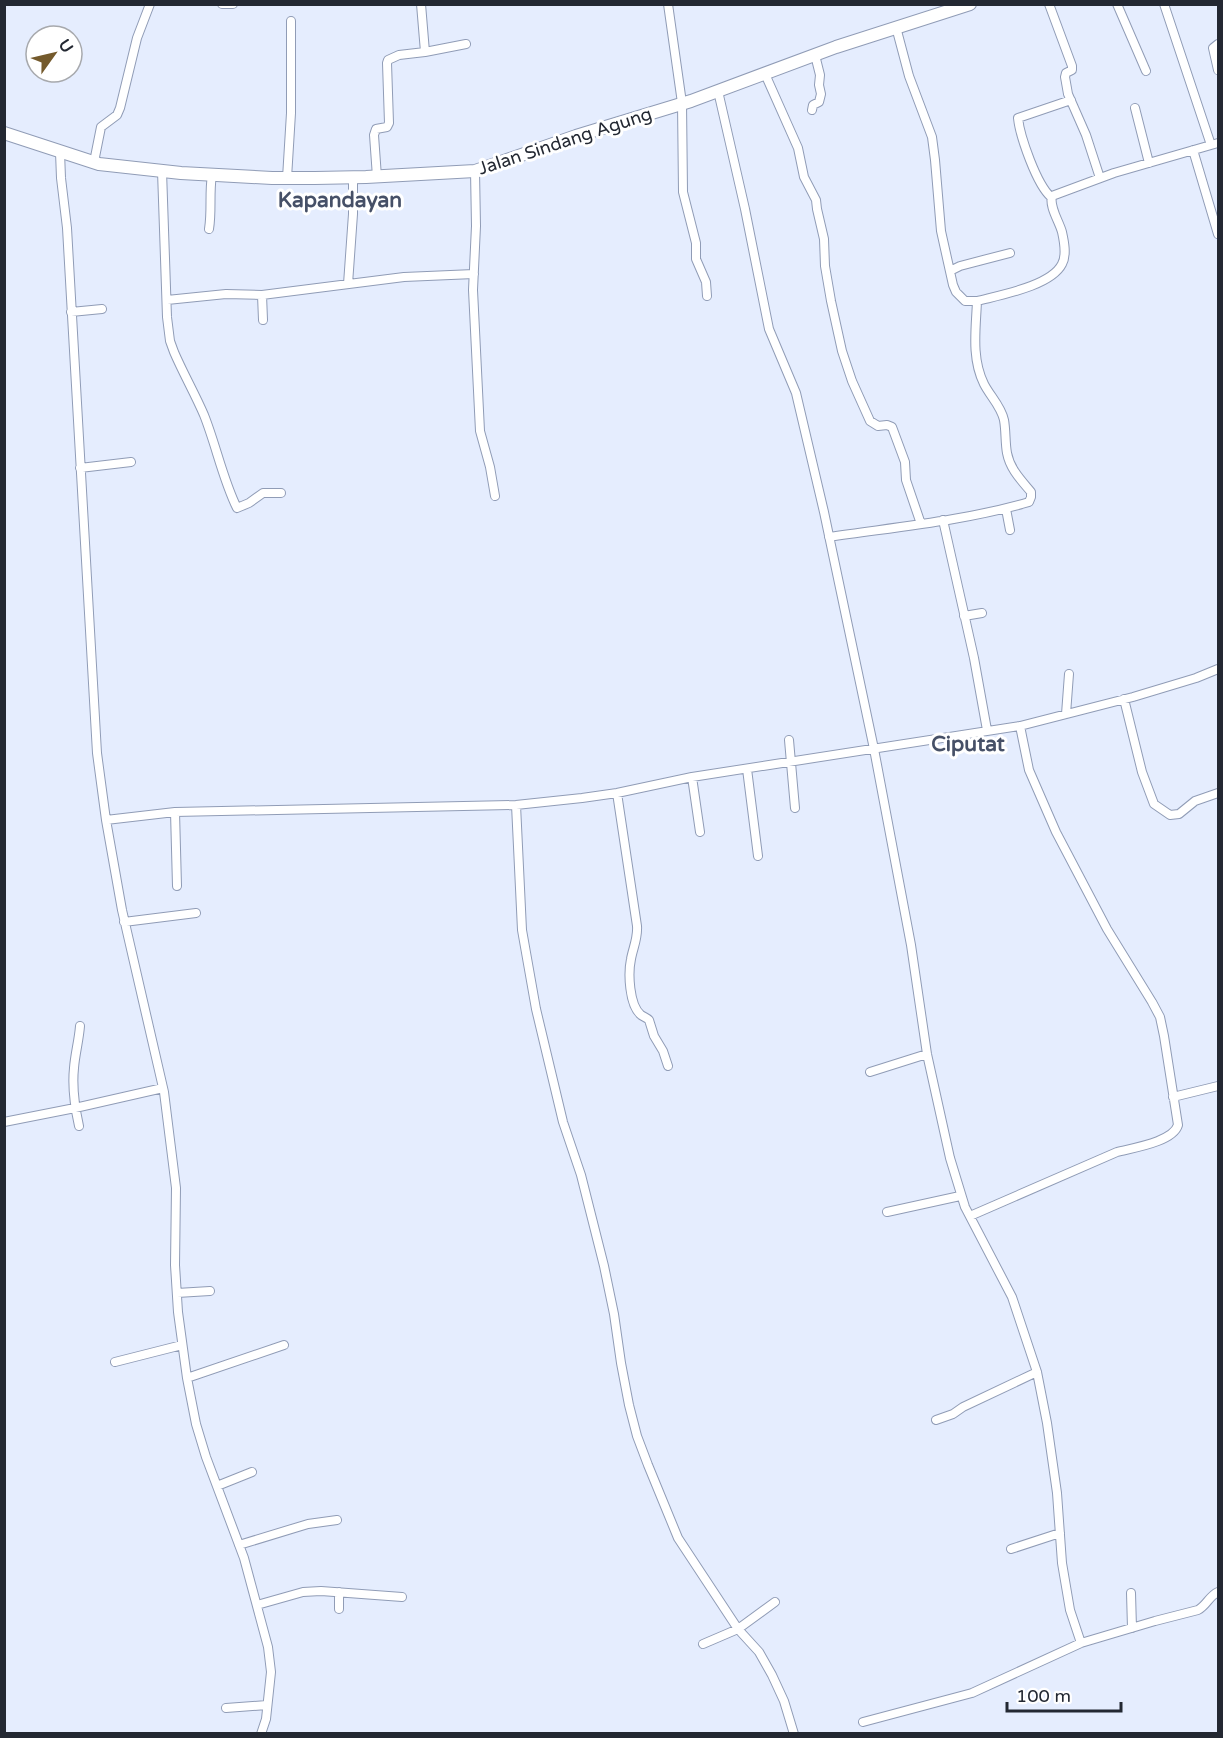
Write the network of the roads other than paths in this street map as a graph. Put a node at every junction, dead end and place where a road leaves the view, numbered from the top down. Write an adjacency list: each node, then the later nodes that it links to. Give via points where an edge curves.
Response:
1 (150, 4): 28 (street, via 137,38 120,108 101,127)
2 (222, 4): 3 (street)
3 (233, 4)
4 (421, 4): 14 (street)
5 (668, 4): 21 (street)
6 (970, 4): 11 (main road, Jalan Sindang Agung)
7 (1049, 4): 20 (street, via 1072,66 1065,77)
8 (1117, 4): 17 (street)
9 (1164, 4): 25 (street)
10 (291, 21): 35 (street)
11 (896, 27): 15 (main road, Jalan Sindang Agung); 41 (street, via 933,142 941,231)
12 (466, 44): 14 (street)
13 (1218, 44): 16 (street, via 1213,48)
14 (426, 52): 34 (street, via 388,60 389,123 376,129 374,135)
15 (815, 55): 18 (main road, Jalan Sindang Agung); 23 (street, via 821,94)
16 (1218, 70)
17 (1146, 71)
18 (765, 74): 19 (main road, Jalan Sindang Agung); 57 (street, via 816,200 831,301 847,366 870,421 892,427)
19 (718, 91): 21 (main road, Jalan Sindang Agung); 59 (street, via 769,329 796,393)
20 (1071, 100): 36 (street); 37 (street, via 1018,118 1036,173)
21 (682, 103): 31 (main road, Jalan Sindang Agung); 45 (street, via 683,192)
22 (1135, 108): 29 (street)
23 (812, 110)
24 (4, 133): 27 (main road, Jalan Sindang Agung)
25 (1215, 144): 26 (street)
26 (1193, 150): 29 (street); 39 (street)
27 (60, 152): 28 (main road, Jalan Sindang Agung); 49 (street)
28 (94, 162): 30 (main road, Jalan Sindang Agung)
29 (1149, 163): 36 (street)
30 (162, 171): 32 (main road, Jalan Sindang Agung); 46 (street)
31 (475, 171): 34 (main road, Jalan Sindang Agung); 42 (street)
32 (212, 175): 35 (main road, Jalan Sindang Agung); 38 (street)
33 (353, 177): 34 (main road, Jalan Sindang Agung); 35 (main road, Jalan Sindang Agung); 43 (street)
34 (377, 177)
35 (287, 178)
36 (1100, 178): 37 (street)
37 (1051, 197): 47 (street, via 1064,240 1061,266 1046,279)
38 (209, 229)
39 (1218, 234)
40 (1010, 253): 41 (street)
41 (950, 272): 47 (street, via 957,294 968,302)
42 (474, 274): 43 (street); 54 (street, via 480,431)
43 (348, 284): 44 (street)
44 (262, 295): 46 (street); 50 (street)
45 (707, 296)
46 (166, 300): 53 (street, via 170,341 203,413 237,508 263,493)
47 (977, 301): 55 (street, via 977,364 984,384 1000,408 1013,470 1031,492 1029,502)
48 (102, 309): 49 (street)
49 (71, 312): 52 (street)
50 (263, 320)
51 (131, 462): 52 (street)
52 (80, 468): 78 (street, via 97,753)
53 (281, 493)
54 (495, 496)
55 (1006, 508): 56 (street); 58 (street)
56 (943, 520): 57 (street); 61 (street)
57 (921, 524): 59 (street)
58 (1010, 531)
59 (829, 537): 69 (street)
60 (982, 613): 61 (street)
61 (964, 616): 67 (street)
62 (1218, 669): 64 (street)
63 (1069, 674): 65 (street)
64 (1128, 698): 65 (street); 74 (street, via 1142,771 1154,804 1170,815 1179,814 1195,801)
65 (1066, 714): 66 (street)
66 (1020, 726): 67 (street); 90 (street, via 1029,770 1056,832 1160,1017)
67 (987, 730): 69 (street)
68 (789, 740): 70 (street)
69 (874, 749): 70 (street); 85 (street)
70 (790, 762): 71 (street); 76 (street)
71 (747, 769): 72 (street); 80 (street)
72 (692, 777): 73 (street); 79 (street)
73 (617, 793): 75 (street); 86 (street, via 637,926 630,965 631,989 634,1004 649,1020)
74 (1218, 793)
75 (516, 805): 77 (street); 119 (street, via 522,930 536,1009 604,1266 637,1436 678,1538)
76 (795, 808)
77 (175, 812): 78 (street); 81 (street)
78 (106, 820): 83 (street)
79 (700, 832)
80 (758, 856)
81 (177, 886)
82 (196, 913): 83 (street)
83 (124, 922): 89 (street)
84 (80, 1026): 91 (street, via 73,1069)
85 (927, 1054): 87 (street); 94 (street)
86 (668, 1066)
87 (870, 1072)
88 (1218, 1086): 90 (street)
89 (163, 1088): 91 (street); 98 (street, via 176,1188)
90 (1173, 1097): 96 (street, via 1178,1125 1171,1136 1117,1152)
91 (75, 1108): 92 (street); 93 (street)
92 (4, 1122)
93 (79, 1126)
94 (960, 1196): 95 (street); 96 (street)
95 (887, 1212)
96 (970, 1216): 102 (street, via 1012,1297)
97 (210, 1291): 98 (street)
98 (177, 1293): 99 (street)
99 (182, 1345): 101 (street); 103 (street)
100 (284, 1345): 103 (street)
101 (115, 1362)
102 (1037, 1372): 104 (street); 108 (street)
103 (187, 1378): 106 (street, via 195,1424)
104 (936, 1420)
105 (252, 1472): 106 (street)
106 (217, 1486): 109 (street)
107 (337, 1520): 109 (street, via 308,1524)
108 (1060, 1533): 110 (street); 120 (street, via 1070,1610)
109 (238, 1545): 116 (street)
110 (1011, 1549)
111 (339, 1592): 114 (street); 116 (street, via 303,1592); 117 (street)
112 (1218, 1592): 118 (street, via 1198,1610)
113 (1131, 1593): 118 (street)
114 (402, 1597)
115 (775, 1602): 119 (street)
116 (257, 1605): 122 (street, via 271,1672)
117 (339, 1609)
118 (1132, 1628): 120 (street)
119 (738, 1629): 121 (street); 126 (street, via 759,1652 772,1675)
120 (1081, 1643): 124 (street, via 972,1693)
121 (703, 1644)
122 (267, 1705): 123 (street); 125 (street)
123 (226, 1708)
124 (863, 1722)
125 (261, 1734)
126 (794, 1734)

